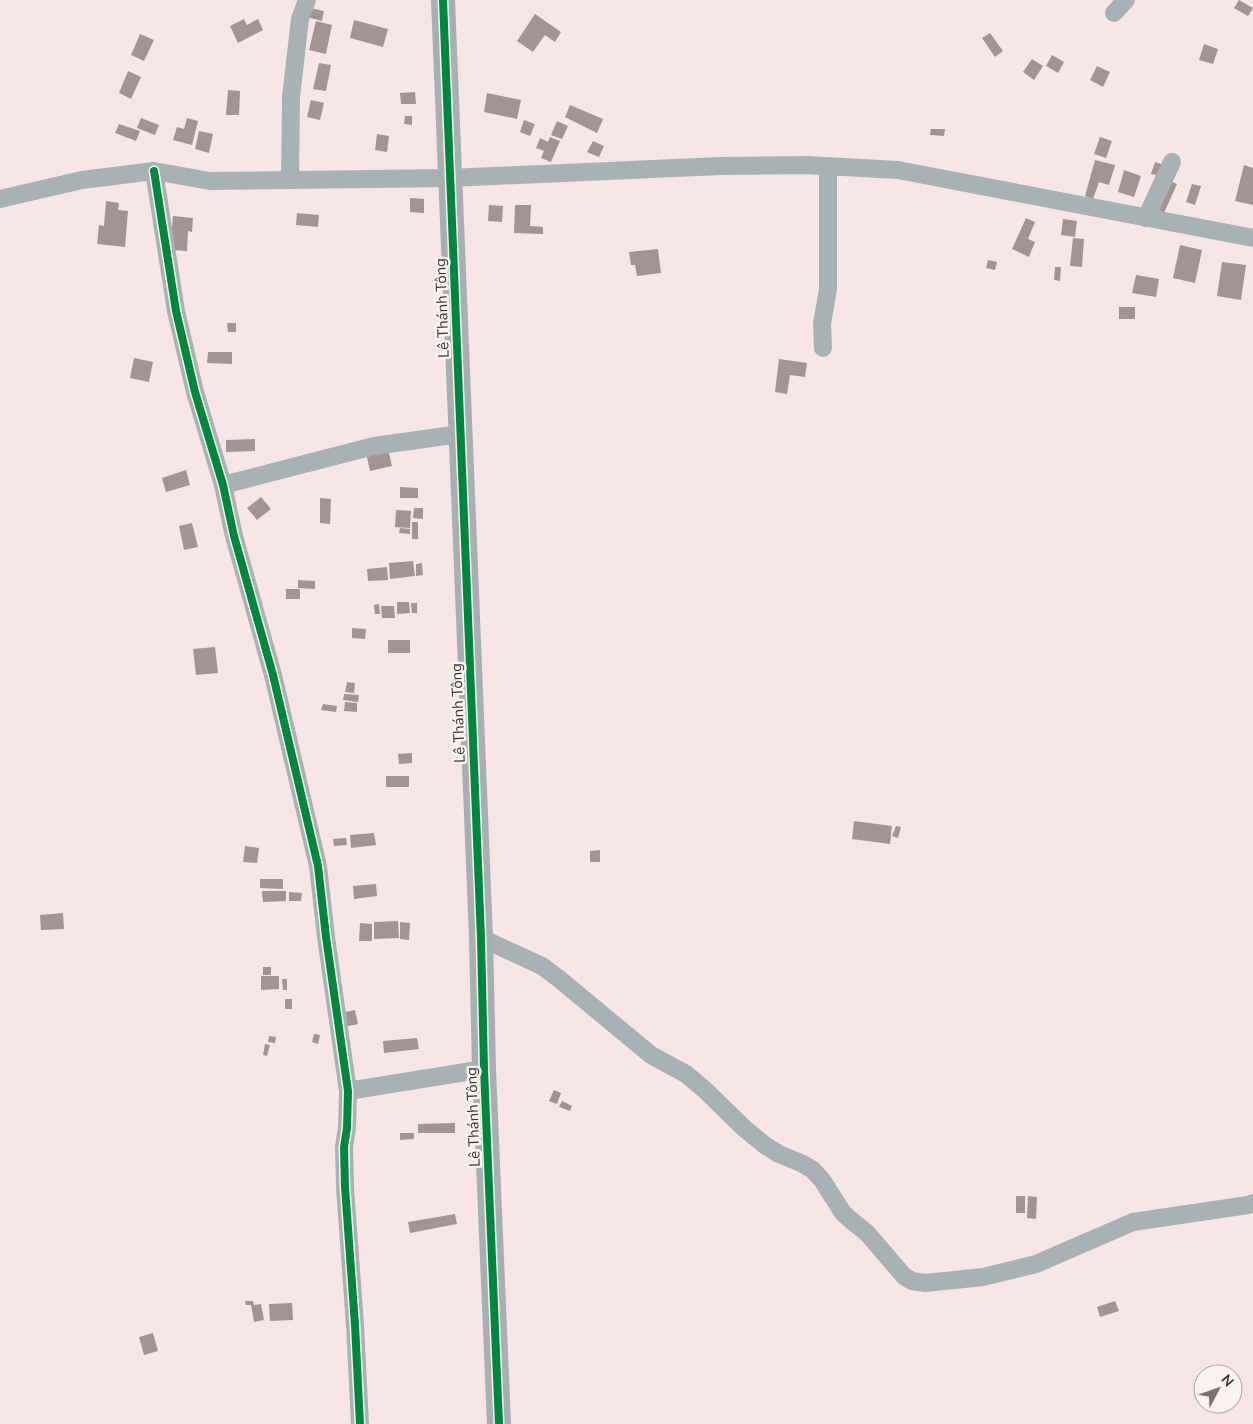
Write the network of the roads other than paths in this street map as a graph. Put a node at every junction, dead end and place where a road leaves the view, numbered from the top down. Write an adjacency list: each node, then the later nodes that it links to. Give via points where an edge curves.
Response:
1 (307, 0): 9 (street, via 300,19 290,97)
2 (443, 0): 8 (street, Lê Thánh Tông)
3 (1126, 0): 4 (street)
4 (1114, 14)
5 (1172, 162): 11 (street)
6 (828, 166): 8 (street, via 720,166); 11 (street, via 898,170); 13 (street, via 828,289 822,324)
7 (154, 171): 9 (street, via 210,181); 10 (street, via 82,180); 15 (street, via 176,311 195,392)
8 (450, 178): 9 (street); 14 (street, Lê Thánh Tông)
9 (290, 180)
10 (0, 199)
11 (1146, 218): 12 (street)
12 (1253, 238)
13 (824, 348)
14 (460, 434): 15 (street, via 374,446); 16 (street, Lê Thánh Tông)
15 (223, 485): 18 (street, via 273,675 318,866)
16 (481, 938): 17 (street, Lê Thánh Tông); 19 (street, via 542,966 652,1055 686,1074 766,1146 813,1170 843,1212 912,1281 925,1283 982,1277 1036,1264 1132,1222)
17 (484, 1069): 18 (street); 21 (street, Lê Thánh Tông)
18 (348, 1091): 20 (street, via 345,1187)
19 (1253, 1203)
20 (360, 1424)
21 (499, 1424)

